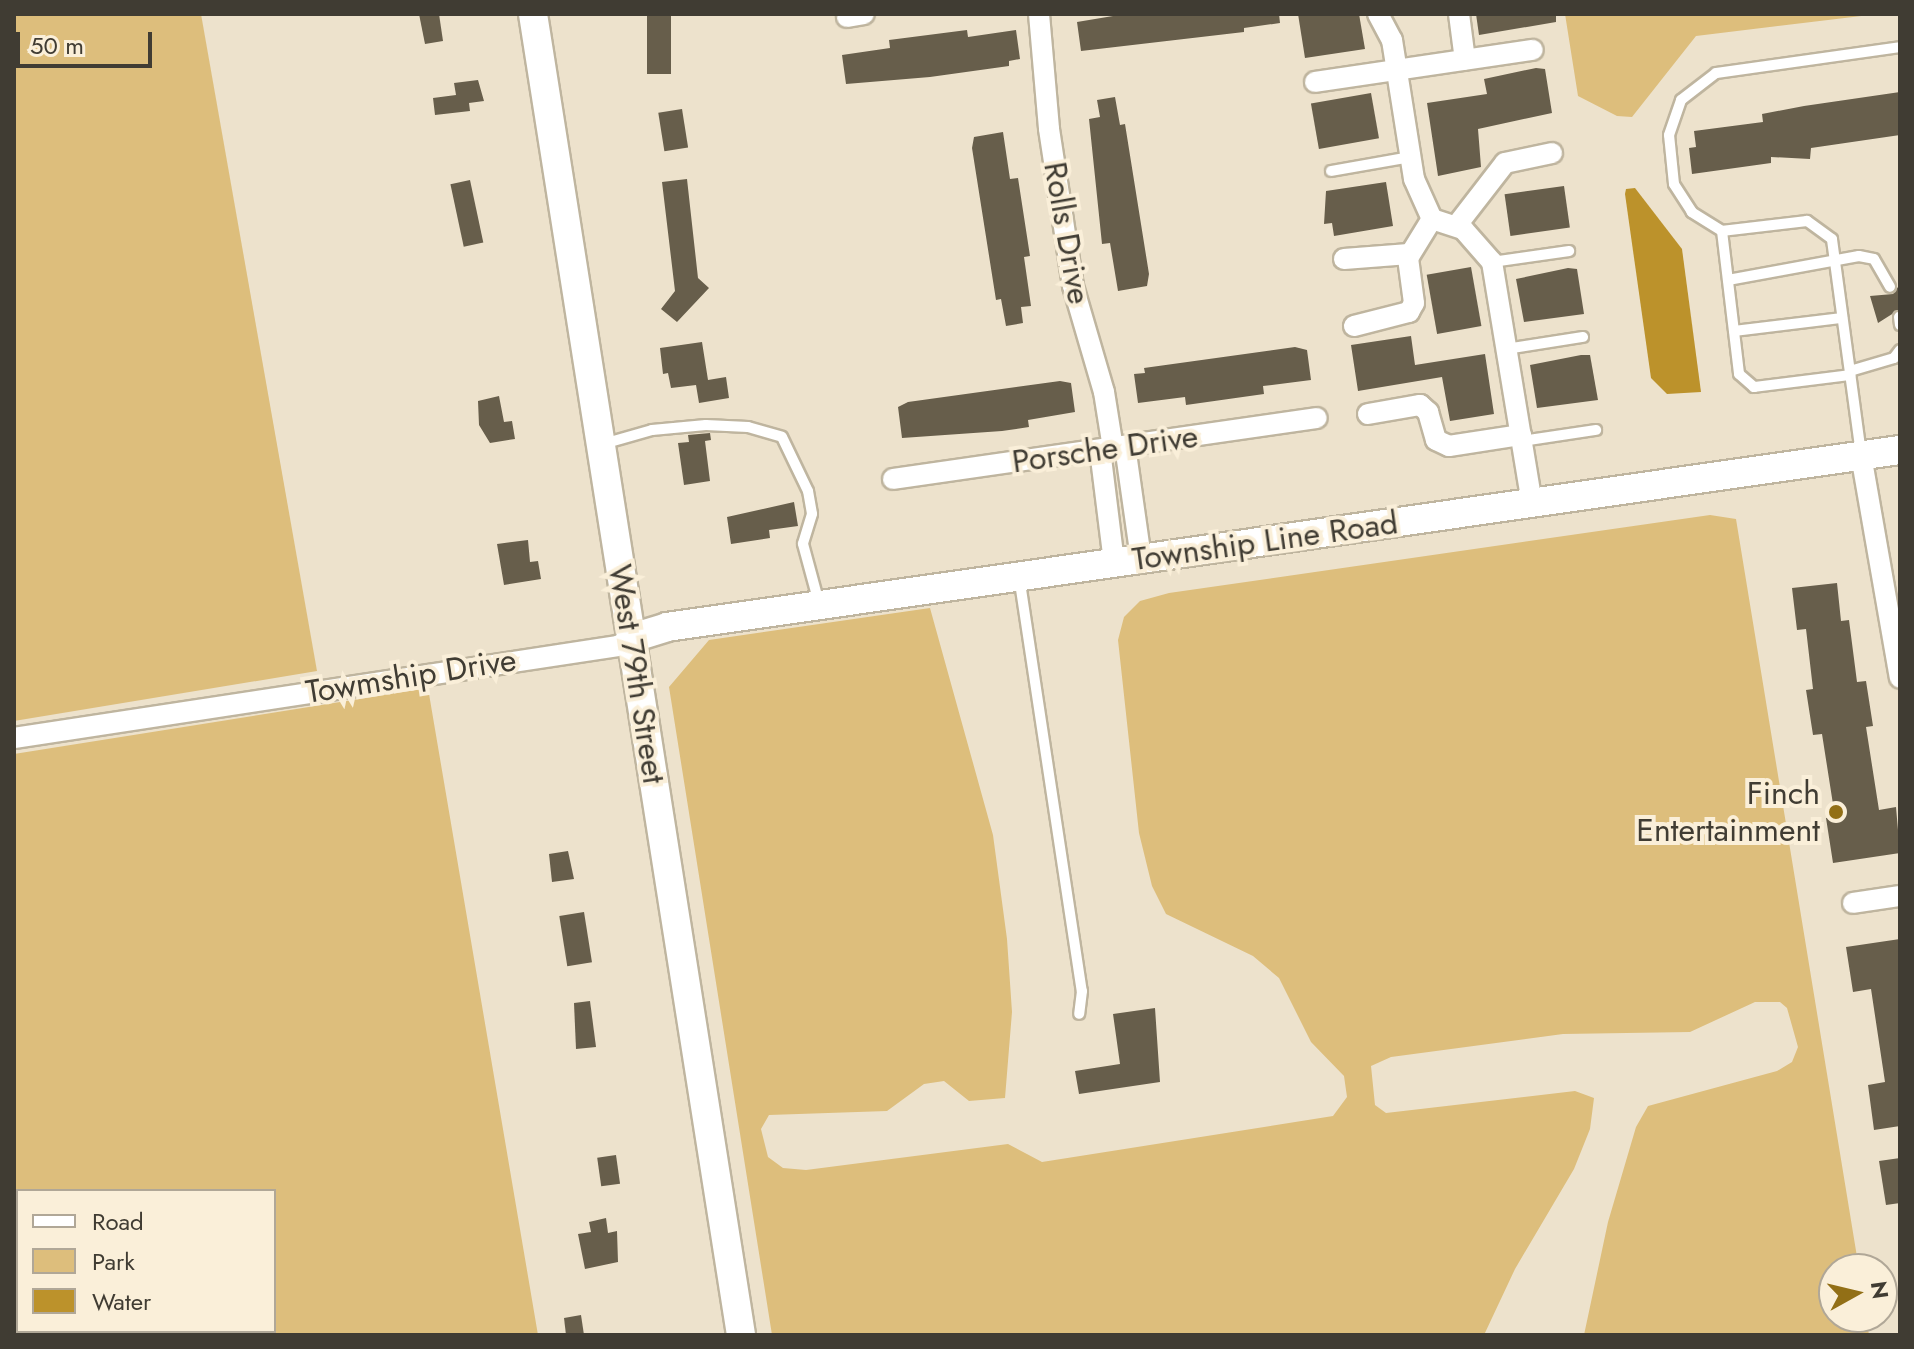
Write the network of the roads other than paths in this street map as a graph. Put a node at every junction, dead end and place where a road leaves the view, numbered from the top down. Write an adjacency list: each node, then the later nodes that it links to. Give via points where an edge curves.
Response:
1 (533, 14): 34 (main road, West 79th Street)
2 (1039, 14): 35 (street, Rolls Drive, via 1049,129 1073,286 1104,392)
3 (1378, 14): 8 (street, via 1392,40)
4 (1459, 14): 7 (street)
5 (1900, 47): 15 (lane, via 1716,73 1681,100 1669,135 1674,184 1692,212)
6 (1533, 50): 7 (street)
7 (1465, 60): 8 (street)
8 (1395, 70): 9 (street); 11 (street)
9 (1315, 82)
10 (1552, 153): 14 (street, via 1505,163)
11 (1410, 157): 12 (lane); 13 (street)
12 (1331, 171)
13 (1432, 219): 14 (street); 17 (street)
14 (1457, 225): 19 (street)
15 (1722, 231): 20 (lane, via 1807,221 1832,239); 21 (lane)
16 (1569, 251): 19 (lane)
17 (1409, 254): 18 (street); 24 (street, via 1414,303 1409,312)
18 (1344, 259)
19 (1492, 262): 27 (street)
20 (1835, 264): 21 (lane); 22 (lane, via 1859,256 1874,259); 23 (lane)
21 (1728, 280): 25 (lane)
22 (1890, 287)
23 (1842, 318): 25 (lane); 29 (lane)
24 (1354, 326)
25 (1734, 331): 29 (lane, via 1739,374 1754,387)
26 (1583, 337): 27 (lane)
27 (1506, 349): 33 (street)
28 (1900, 350): 29 (lane, via 1894,358)
29 (1850, 373): 37 (lane)
30 (1368, 414): 33 (street, via 1420,405 1428,412 1436,440 1449,446)
31 (1317, 418): 35 (street, Porsche Drive)
32 (1596, 430): 33 (lane)
33 (1521, 438): 39 (street)
34 (601, 444): 42 (lane, via 652,430 706,425 748,427 782,437 808,491 812,514 803,544); 43 (main road, West 79th Street)
35 (1113, 448): 38 (street, Porsche Drive); 40 (street, Rolls Drive)
36 (1900, 450): 37 (main road, Township Line Road)
37 (1861, 455): 39 (main road, Township Line Road); 44 (street)
38 (893, 479)
39 (1532, 503): 40 (main road, Township Line Road)
40 (1128, 560): 41 (main road, Township Line Road)
41 (1019, 575): 42 (main road, Township Line Road); 48 (lane, via 1082,991)
42 (819, 604): 43 (main road, Township Line Road, via 645,630)
43 (632, 638): 45 (street, Towmship Drive, via 618,646); 49 (main road, West 79th Street)
44 (1900, 678)
45 (14, 738)
46 (1900, 896): 47 (street)
47 (1853, 903)
48 (1079, 1014)
49 (741, 1335)

